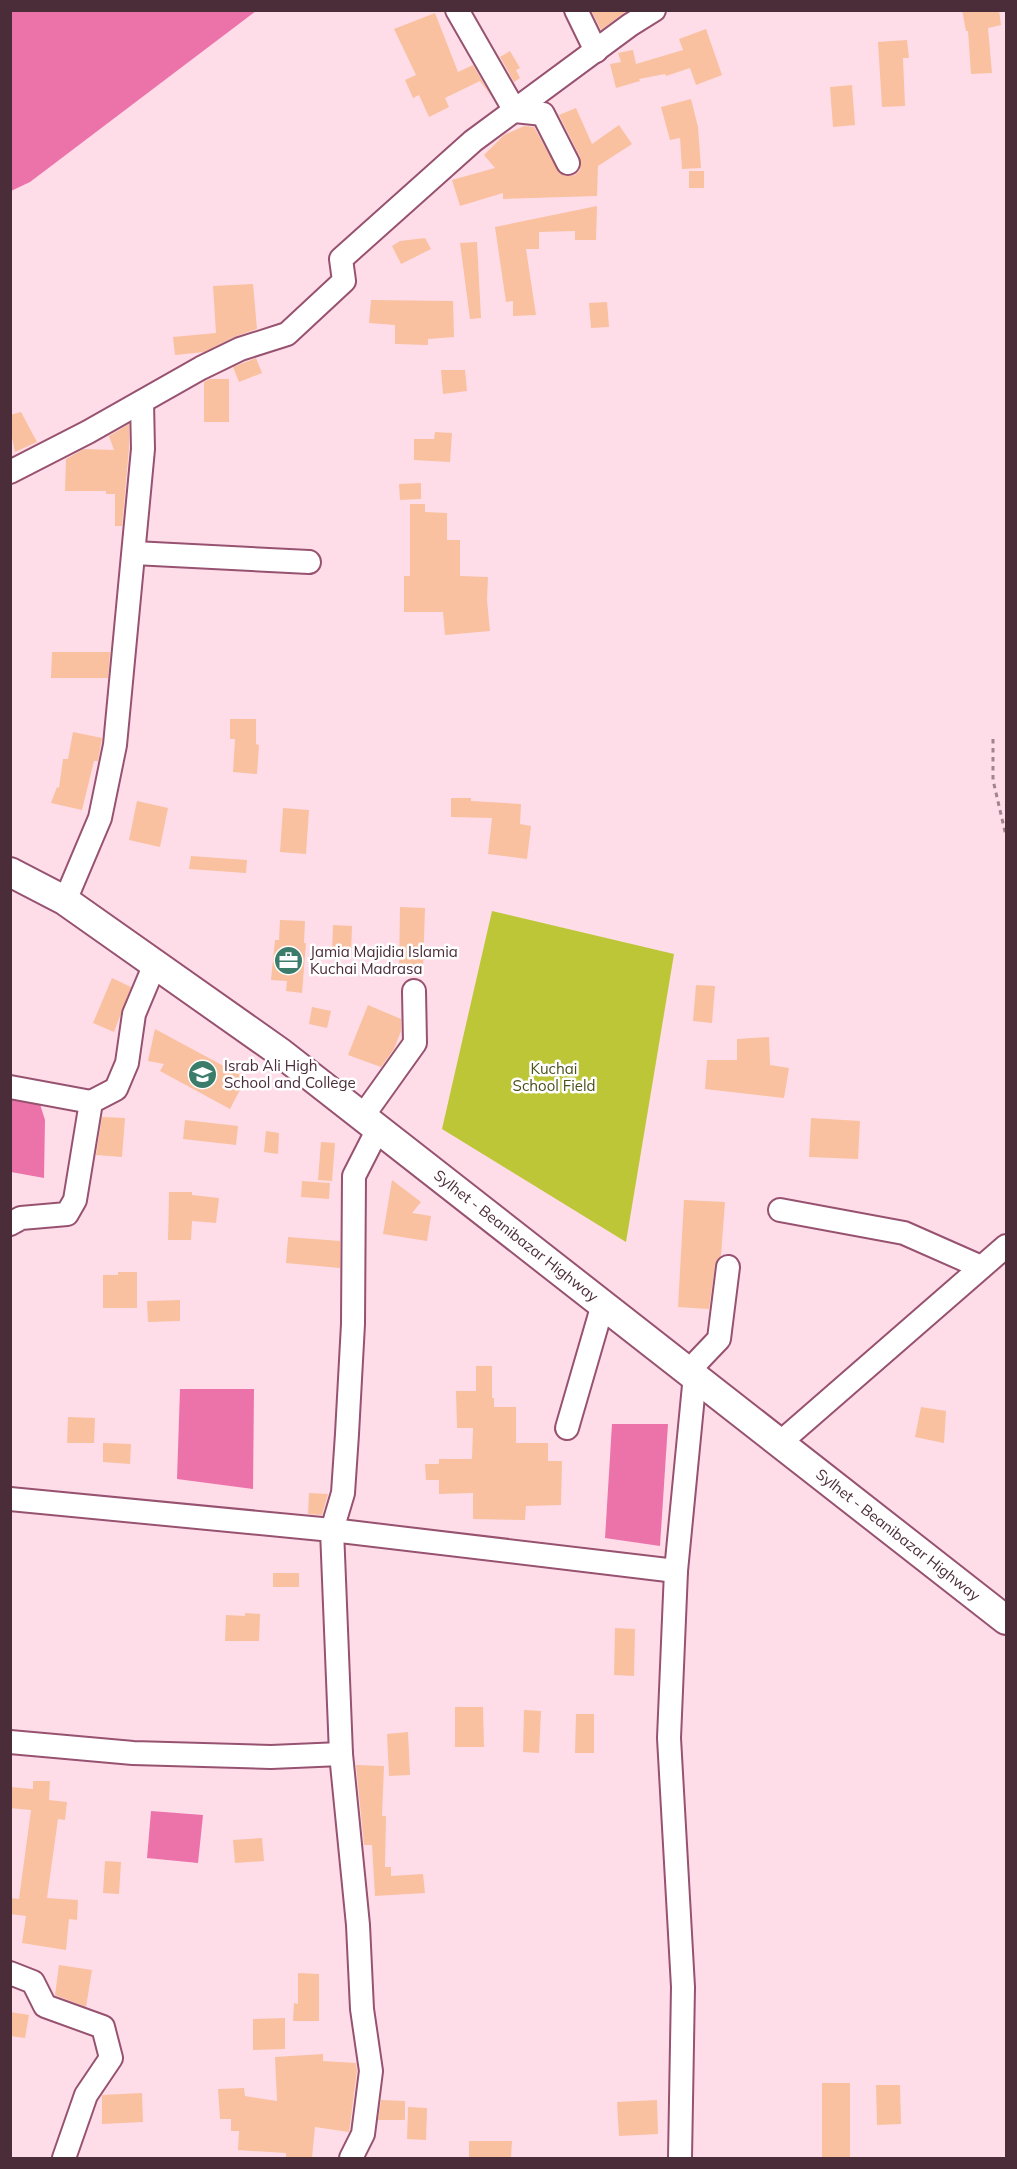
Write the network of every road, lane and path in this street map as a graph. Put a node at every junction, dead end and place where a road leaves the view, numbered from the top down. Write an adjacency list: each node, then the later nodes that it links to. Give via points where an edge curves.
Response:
1 (457, 10): 5 (street)
2 (576, 10): 4 (street)
3 (654, 10): 4 (street)
4 (596, 51): 5 (street)
5 (514, 111): 6 (street, via 543,114); 7 (street, via 473,141 341,259 344,280 287,334 201,368)
6 (568, 163)
7 (142, 402): 8 (street); 9 (street, via 143,449)
8 (10, 472)
9 (134, 553): 10 (street); 15 (street, via 115,745 100,818)
10 (309, 562)
11 (993, 739): 12 (path, via 993,780)
12 (1006, 836)
13 (10, 857): 15 (main road, Sylhet - Beanibazar Highway)
14 (10, 872): 16 (main road, Sylhet - Beanibazar Highway, via 64,900)
15 (70, 888): 20 (main road, Sylhet - Beanibazar Highway, via 288,1042)
16 (155, 964): 19 (street, via 134,1014 127,1063 116,1089); 20 (main road, Sylhet - Beanibazar Highway)
17 (414, 991): 20 (street, via 415,1043)
18 (10, 1087): 19 (street)
19 (91, 1102): 22 (street, via 75,1200 67,1214 21,1218)
20 (374, 1117): 26 (main road, Sylhet - Beanibazar Highway); 27 (main road, Sylhet - Beanibazar Highway); 31 (street, via 354,1176 347,1434 343,1493)
21 (780, 1210): 25 (street, via 904,1233)
22 (10, 1224)
23 (1006, 1246): 25 (street)
24 (728, 1267): 27 (street, via 719,1339)
25 (981, 1267): 29 (street)
26 (603, 1304): 27 (main road, Sylhet - Beanibazar Highway); 28 (street)
27 (696, 1368): 29 (main road, Sylhet - Beanibazar Highway); 32 (street); 34 (main road, Sylhet - Beanibazar Highway)
28 (567, 1428)
29 (790, 1434): 33 (main road, Sylhet - Beanibazar Highway)
30 (10, 1499): 31 (street)
31 (332, 1530): 32 (street); 36 (street)
32 (676, 1571): 40 (street, via 669,1738 682,1987)
33 (1006, 1604)
34 (1006, 1620)
35 (10, 1742): 36 (street, via 133,1753 271,1757)
36 (341, 1754): 39 (street, via 362,2009 371,2071 363,2134)
37 (10, 1972): 38 (street, via 33,1982 45,2006 103,2027 111,2058 86,2095)
38 (64, 2158)
39 (351, 2158)
40 (680, 2158)

